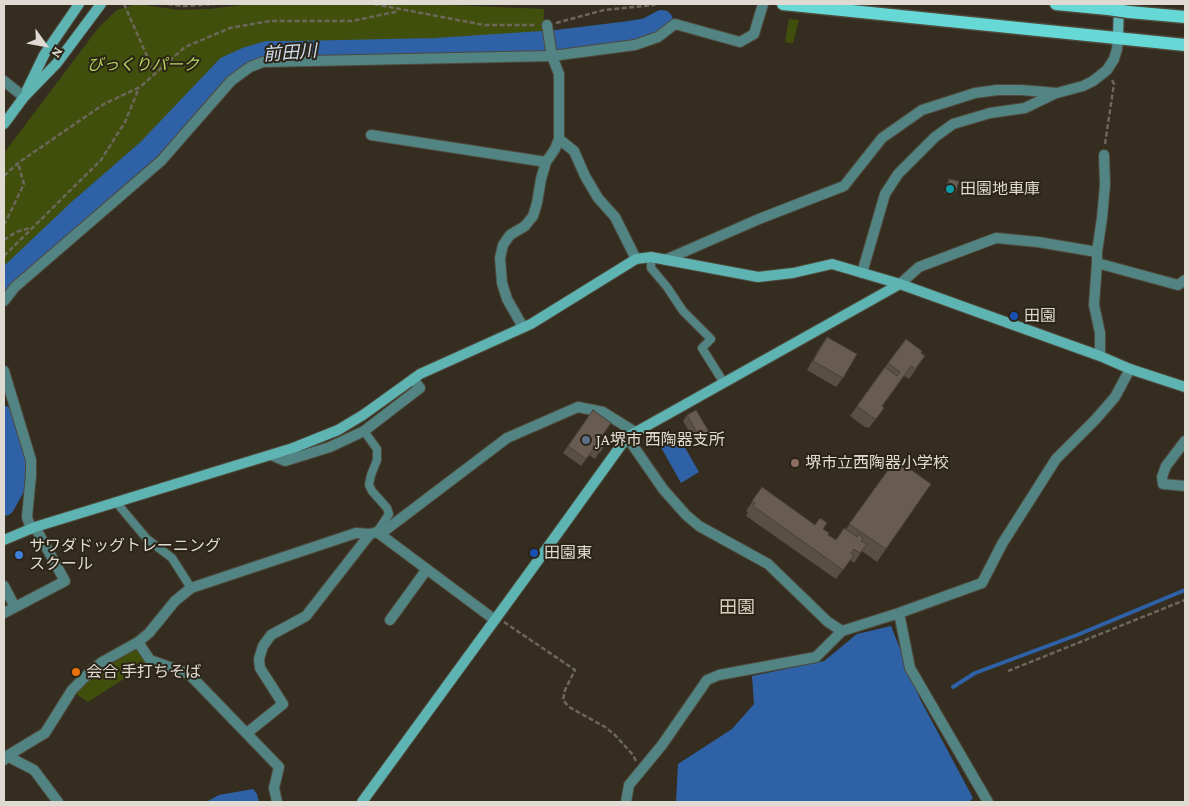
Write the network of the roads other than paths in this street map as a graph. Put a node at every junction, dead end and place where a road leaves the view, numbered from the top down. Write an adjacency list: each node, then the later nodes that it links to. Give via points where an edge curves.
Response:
1 (79, 4): 14 (street, via 44,55)
2 (101, 4): 14 (street, via 57,63)
3 (763, 4): 11 (street, via 754,34 740,42 675,24 658,38 635,45)
4 (783, 4): 9 (main road)
5 (1056, 4): 6 (main road)
6 (1114, 6): 7 (main road, bridge, via 1129,12); 9 (street)
7 (1185, 17)
8 (547, 29): 11 (street)
9 (1118, 38): 10 (main road); 13 (street, via 1114,59 1107,70 1093,81)
10 (1185, 44)
11 (551, 56): 17 (street, via 559,74); 28 (street, via 262,62 250,67 231,82 161,161)
12 (4, 81): 14 (street)
13 (1057, 93): 23 (street, via 996,90 975,93 922,110 882,138 844,186); 25 (street, via 1025,108 990,113 953,124 935,137 898,174 885,194)
14 (24, 97): 15 (street)
15 (4, 124)
16 (371, 135): 19 (street)
17 (560, 139): 19 (street); 22 (street, via 574,151 598,198 615,217)
18 (1104, 155): 20 (street, via 1105,185)
19 (546, 162): 29 (street, via 533,216 525,226 510,235 500,258 507,299)
20 (1097, 252): 24 (street); 27 (street, via 996,238 919,267)
21 (651, 257): 22 (street); 23 (street); 34 (lane, via 652,268 683,312 711,339 702,348)
22 (636, 259): 29 (street)
23 (665, 260): 25 (street, via 758,277 832,264)
24 (1097, 263): 26 (street, via 1178,285); 30 (street, via 1094,305 1100,333)
25 (862, 273): 27 (street)
26 (1185, 280)
27 (900, 284): 30 (street); 34 (street)
28 (4, 301)
29 (523, 327): 33 (street)
30 (1100, 356): 31 (street)
31 (1130, 369): 35 (street); 49 (street, via 1115,397 1056,459 1002,544 982,583)
32 (4, 370): 42 (street, via 31,460 27,517)
33 (413, 379): 36 (street, via 420,388); 39 (street, via 338,430)
34 (724, 383): 37 (street)
35 (1185, 387)
36 (364, 430): 39 (street, via 330,447 286,461); 43 (lane, via 376,449 377,460 369,485 388,508 389,514)
37 (631, 434): 43 (street, via 603,412 578,407 507,438 395,524); 51 (street); 53 (street, via 663,489 686,515 699,526 768,564 828,622)
38 (1185, 441): 40 (street, via 1166,466 1162,477 1163,484)
39 (271, 455): 41 (street)
40 (1185, 486)
41 (116, 502): 42 (street); 47 (lane, via 147,539 172,558)
42 (33, 528): 44 (street); 48 (street, via 66,581)
43 (374, 533): 45 (street); 47 (street, via 356,533); 55 (street, via 306,616 271,635 263,646 260,668 282,704)
44 (4, 540)
45 (427, 569): 51 (street); 52 (street)
46 (4, 586): 48 (street)
47 (191, 588): 54 (street, via 174,601)
48 (15, 607): 50 (street)
49 (899, 612): 53 (street); 61 (street, via 910,668)
50 (4, 613)
51 (496, 618): 59 (street)
52 (390, 620)
53 (842, 630): 60 (street, via 816,657 707,680 662,745 629,785)
54 (138, 642): 55 (street, via 150,660 189,674); 56 (street, via 91,671 72,690 45,733)
55 (247, 733): 58 (street, via 279,767 274,788)
56 (6, 758): 57 (street, via 34,770)
57 (58, 802)
58 (277, 802)
59 (362, 802)
60 (626, 802)
61 (988, 802)

